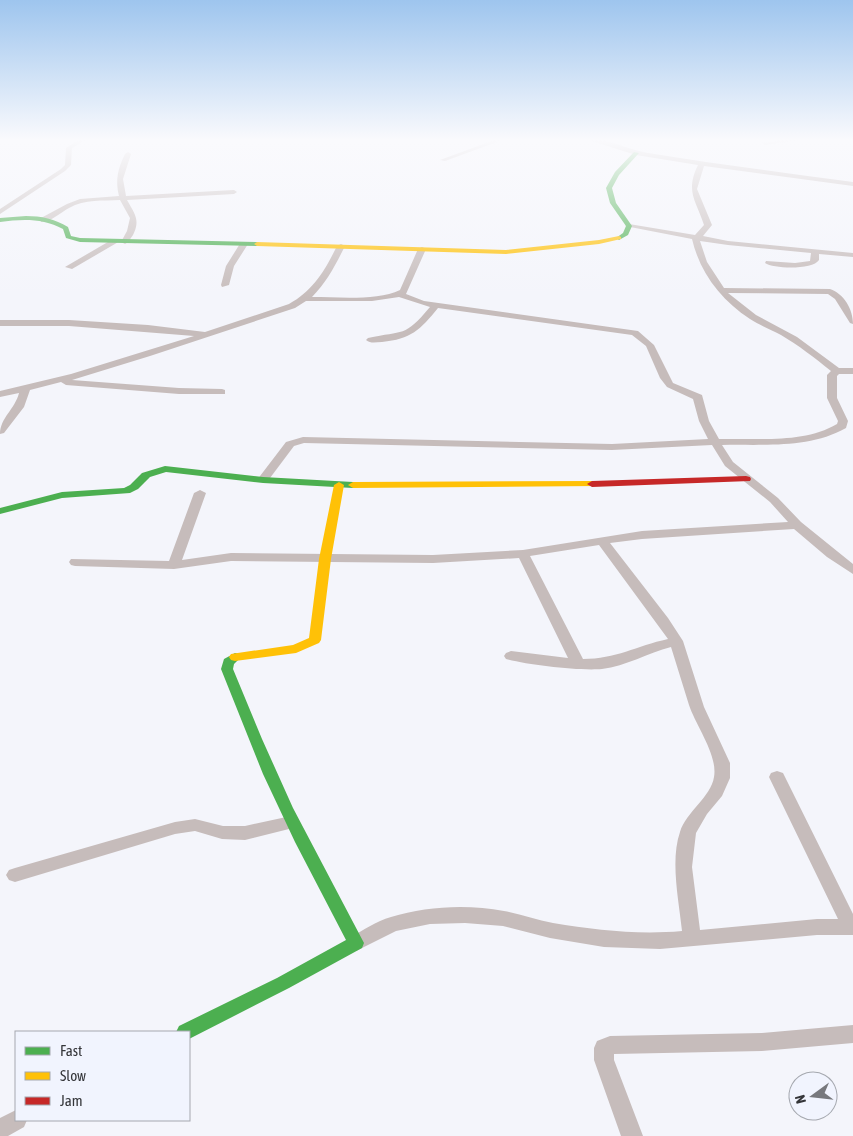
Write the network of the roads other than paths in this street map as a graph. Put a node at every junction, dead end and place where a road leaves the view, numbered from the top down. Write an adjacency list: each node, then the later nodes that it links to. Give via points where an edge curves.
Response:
1 (30, 192): 7 (street)
2 (121, 192): 6 (street)
3 (234, 192): 6 (street)
4 (607, 192): 10 (street)
5 (695, 192): 11 (street, via 708,225)
6 (123, 198): 9 (street, via 75,202); 12 (street, via 135,220 134,228)
7 (0, 212)
8 (0, 220): 9 (street)
9 (44, 220): 12 (street, via 62,225 72,239)
10 (629, 226): 11 (street); 15 (street, via 626,234 618,238 538,250 473,252)
11 (696, 238): 16 (street); 21 (street, via 702,262)
12 (120, 242): 13 (street); 19 (street)
13 (244, 244): 14 (street); 20 (street, via 230,266)
14 (341, 246): 15 (street); 23 (street, via 322,283)
15 (422, 249): 22 (street)
16 (815, 252): 17 (street); 18 (street, via 813,263)
17 (853, 255)
18 (769, 263)
19 (69, 267)
20 (226, 285)
21 (721, 290): 25 (street, via 830,292 838,297); 29 (street, via 754,318 812,350)
22 (401, 295): 23 (street); 24 (street)
23 (306, 299): 27 (street)
24 (436, 306): 28 (street, via 414,332); 36 (street, via 635,333 653,347 670,385 698,397)
25 (853, 321)
26 (0, 323): 27 (street, via 69,323)
27 (207, 334): 31 (street)
28 (372, 340)
29 (837, 371): 30 (street); 36 (street, via 832,375 832,398 843,421 836,431 804,438)
30 (853, 371)
31 (56, 381): 32 (street); 33 (street)
32 (25, 388): 34 (street); 35 (street, via 20,408)
33 (222, 392)
34 (0, 394)
35 (0, 431)
36 (714, 442): 37 (street); 38 (street, via 602,447 303,440 290,444)
37 (746, 479): 39 (street, via 629,484); 42 (street, via 774,500)
38 (263, 480): 39 (street); 41 (street, via 165,469 146,475 126,491 62,496)
39 (339, 485): 45 (street)
40 (200, 493): 47 (street)
41 (0, 511)
42 (797, 525): 43 (street); 48 (street)
43 (602, 541): 44 (street); 49 (street)
44 (524, 554): 45 (street, via 433,560); 51 (street)
45 (325, 559): 47 (street, via 230,557); 53 (street, via 315,640 296,650 241,655 228,662 227,669)
46 (75, 562): 47 (street)
47 (174, 565)
48 (853, 570)
49 (676, 641): 51 (street, via 602,664); 56 (street, via 697,707 722,763 722,778 714,796 688,832 684,867)
50 (511, 656): 51 (street)
51 (578, 664)
52 (777, 777): 55 (street)
53 (291, 822): 54 (street, via 245,834 195,825 175,828); 57 (street)
54 (15, 876)
55 (852, 926): 56 (street)
56 (692, 939): 57 (street, via 604,939 503,918 465,915 430,916 392,924)
57 (356, 942): 58 (street)
58 (187, 1031)
59 (853, 1034): 62 (street, via 741,1043 610,1045 604,1048 604,1060)
60 (15, 1121): 61 (street)
61 (0, 1129)
62 (632, 1136)

